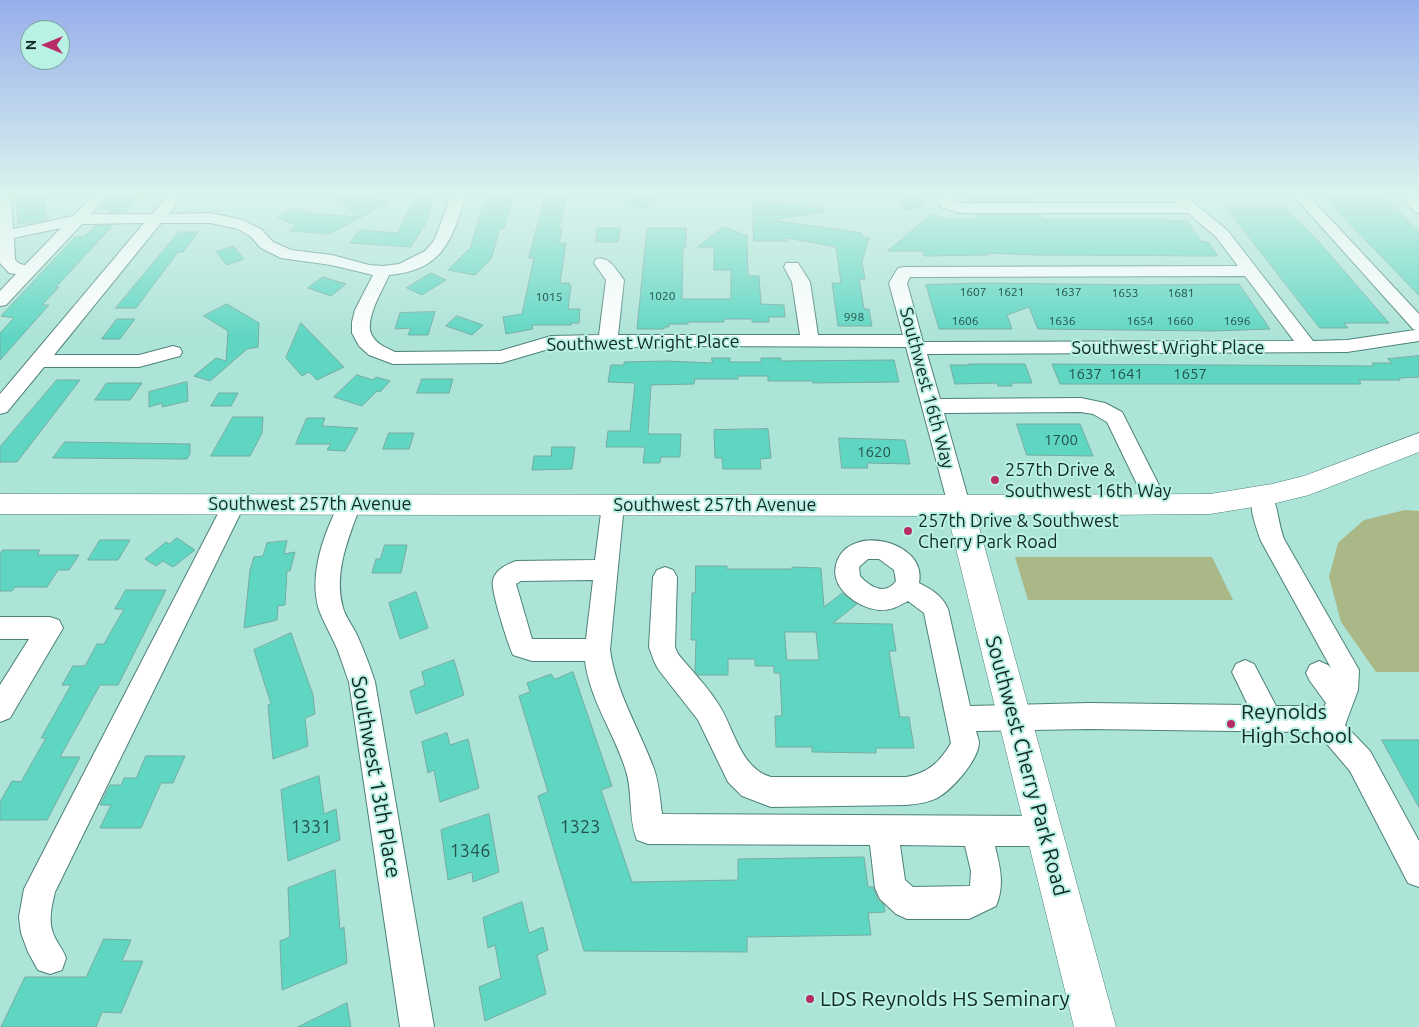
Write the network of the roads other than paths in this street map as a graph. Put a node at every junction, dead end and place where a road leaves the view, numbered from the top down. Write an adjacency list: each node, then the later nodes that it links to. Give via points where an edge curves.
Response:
1 (7, 242): 10 (street, via 6,258 10,265)
2 (57, 242): 10 (street)
3 (137, 242): 21 (street)
4 (264, 242): 11 (street, via 287,254)
5 (441, 242): 11 (street, via 431,254 403,269)
6 (1228, 242): 12 (street)
7 (1343, 242): 14 (street)
8 (602, 263): 17 (street, via 615,280)
9 (792, 267): 16 (street, via 801,282)
10 (30, 270): 13 (street)
11 (383, 271): 17 (street, Southwest Wright Place, via 361,320 360,330 369,347 393,358 501,357 551,342)
12 (1250, 271): 18 (street, Southwest 16th Way, via 904,272 898,283); 19 (street)
13 (0, 301)
14 (1419, 325)
15 (1419, 335): 19 (street, Southwest Wright Place, via 1347,346)
16 (810, 340): 17 (street, Southwest Wright Place); 18 (street, Southwest Wright Place)
17 (608, 342)
18 (915, 345): 19 (street, Southwest Wright Place); 22 (street, Southwest 16th Way)
19 (1308, 348)
20 (173, 352): 21 (street, via 139,361)
21 (38, 361): 23 (street)
22 (931, 406): 30 (street, Southwest 16th Way); 31 (street, via 1081,405 1108,413 1115,417)
23 (0, 407)
24 (1419, 442): 25 (main road, Southwest 257th Avenue, via 1309,485)
25 (1262, 496): 31 (main road, Southwest 257th Avenue, via 1210,504); 39 (street, via 1273,541 1342,661 1347,681)
26 (0, 504): 27 (main road, Southwest 257th Avenue)
27 (234, 504): 28 (main road, Southwest 257th Avenue); 49 (street, via 40,889 34,928 40,945)
28 (350, 504): 29 (main road, Southwest 257th Avenue); 50 (street, Southwest 13th Place, via 328,574 331,608 354,656 362,682)
29 (613, 505): 30 (main road, Southwest 257th Avenue); 32 (street)
30 (959, 505): 31 (main road, Southwest 257th Avenue); 41 (main road, Southwest Cherry Park Road)
31 (1158, 505)
32 (606, 570): 36 (street); 36 (street, via 516,571 505,579 504,585 522,647 532,650)
33 (665, 577): 43 (street, via 662,647 667,661 708,710 738,772 752,786 770,792 906,792 928,787 952,767 961,753 965,743)
34 (906, 588): 43 (street, via 930,601 936,609)
35 (0, 628): 40 (street, via 50,628)
36 (597, 650): 45 (street, via 598,666 640,769 648,829)
37 (1246, 672): 42 (street)
38 (1318, 673): 39 (street)
39 (1340, 700): 44 (street)
40 (0, 709)
41 (1014, 717): 42 (street); 43 (street); 47 (main road, Southwest Cherry Park Road)
42 (1267, 717): 44 (street, via 1306,719)
43 (959, 719)
44 (1329, 729): 48 (street, via 1350,746 1360,761)
45 (883, 830): 46 (street); 46 (street, via 891,888 907,903 970,904 985,895 986,870)
46 (976, 830): 47 (street)
47 (1043, 831): 51 (main road, Southwest Cherry Park Road)
48 (1419, 872)
49 (50, 958)
50 (416, 1027)
51 (1095, 1027)

